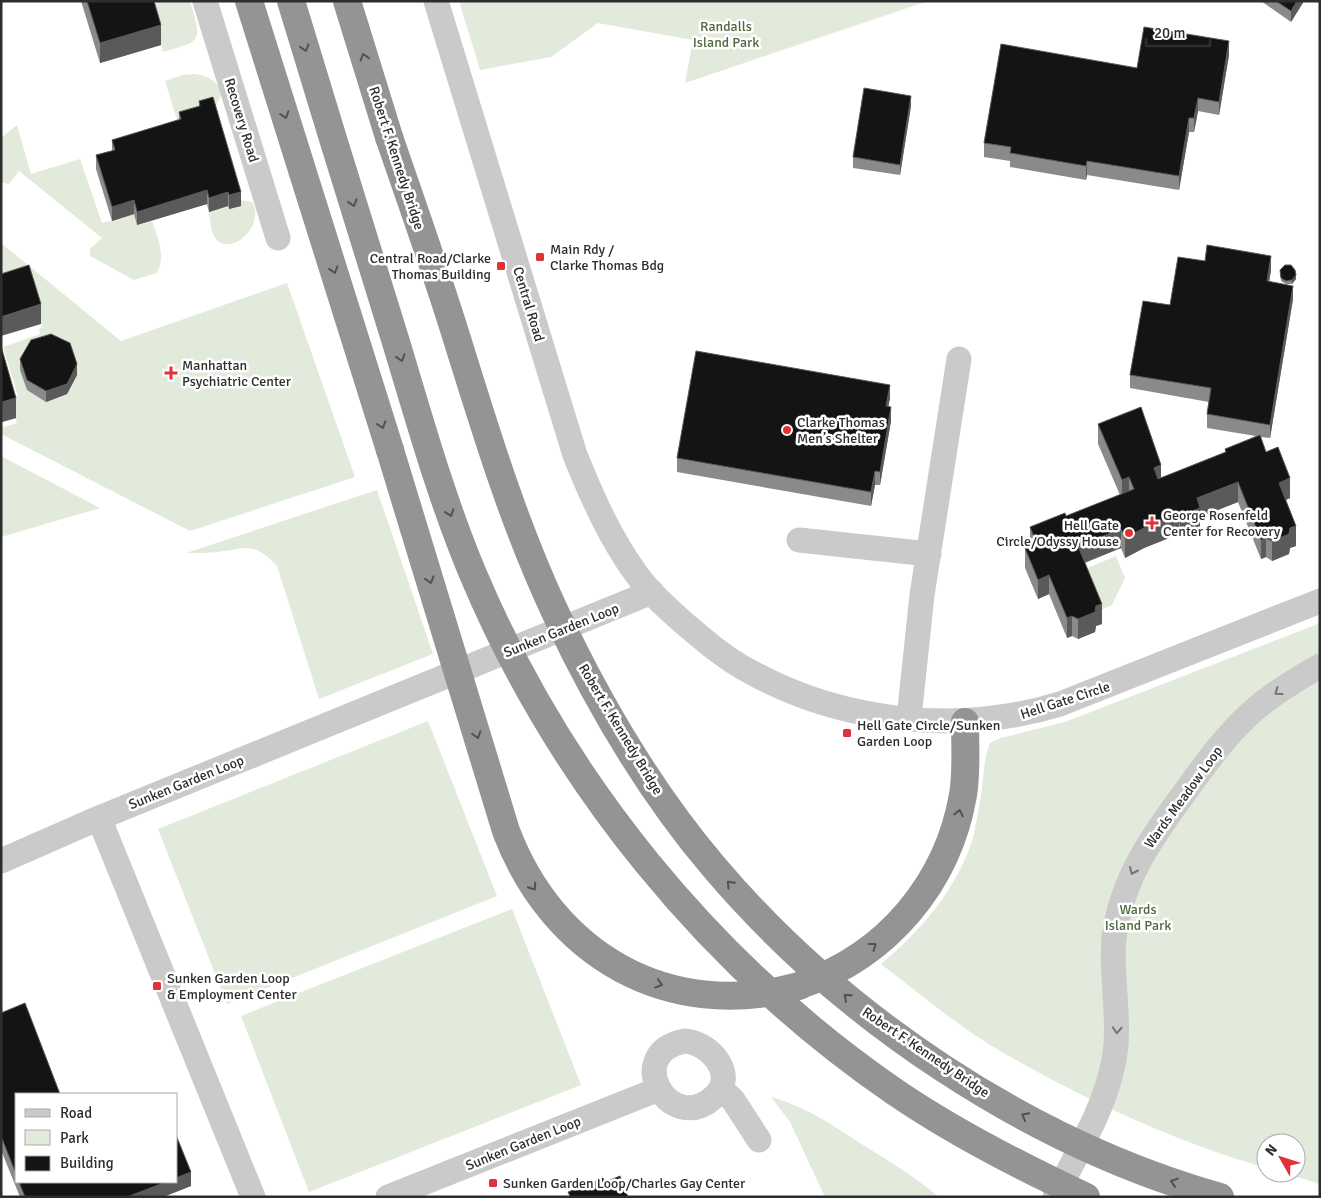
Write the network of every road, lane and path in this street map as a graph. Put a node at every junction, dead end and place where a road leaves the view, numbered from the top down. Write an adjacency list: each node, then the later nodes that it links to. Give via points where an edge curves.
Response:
1 (205, 1): 6 (street, Recovery Road)
2 (250, 1): 14 (highway, one-way to 14, bridge, via 448,634 506,831 521,867 541,899 577,939 608,961 643,979 680,990 719,995 760,994 800,986 836,970 869,950 898,924 924,893 947,850 959,813 965,778)
3 (291, 1): 23 (highway, one-way to 23, bridge, via 454,524 494,620 576,765 626,835 690,912 727,952 806,1023 873,1076 935,1118 1034,1173)
4 (348, 1): 24 (highway, Robert F. Kennedy Bridge, one-way to 4, bridge, via 1099,1153 1003,1104 901,1040 855,1005 767,924 714,867 675,817 643,770 587,674 530,554 492,450)
5 (436, 1): 10 (street, Central Road, via 575,455 609,531)
6 (278, 238)
7 (959, 359): 9 (street)
8 (799, 540): 9 (street)
9 (929, 554): 13 (street)
10 (652, 592): 13 (street, Hell Gate Circle, via 718,652 782,688 845,708); 15 (street, Sunken Garden Loop)
11 (1320, 601): 14 (street, Hell Gate Circle, via 1060,704 1031,713)
12 (1320, 666): 22 (street, Wards Meadow Loop, one-way to 22, via 1253,711 1218,748 1137,862 1118,910 1114,940 1117,1022 1112,1070)
13 (908, 718): 14 (street, Hell Gate Circle)
14 (965, 722)
15 (99, 818): 16 (street, Sunken Garden Loop); 20 (street)
16 (1, 861)
17 (659, 1089): 18 (street, via 674,1105 684,1107 704,1104); 18 (street, via 654,1071 660,1054 685,1041 704,1046 718,1060 724,1079); 21 (street, Sunken Garden Loop)
18 (721, 1089): 19 (street, via 733,1100)
19 (759, 1140)
20 (253, 1197)
21 (388, 1197)
22 (1055, 1197)
23 (1086, 1197)
24 (1220, 1197)

